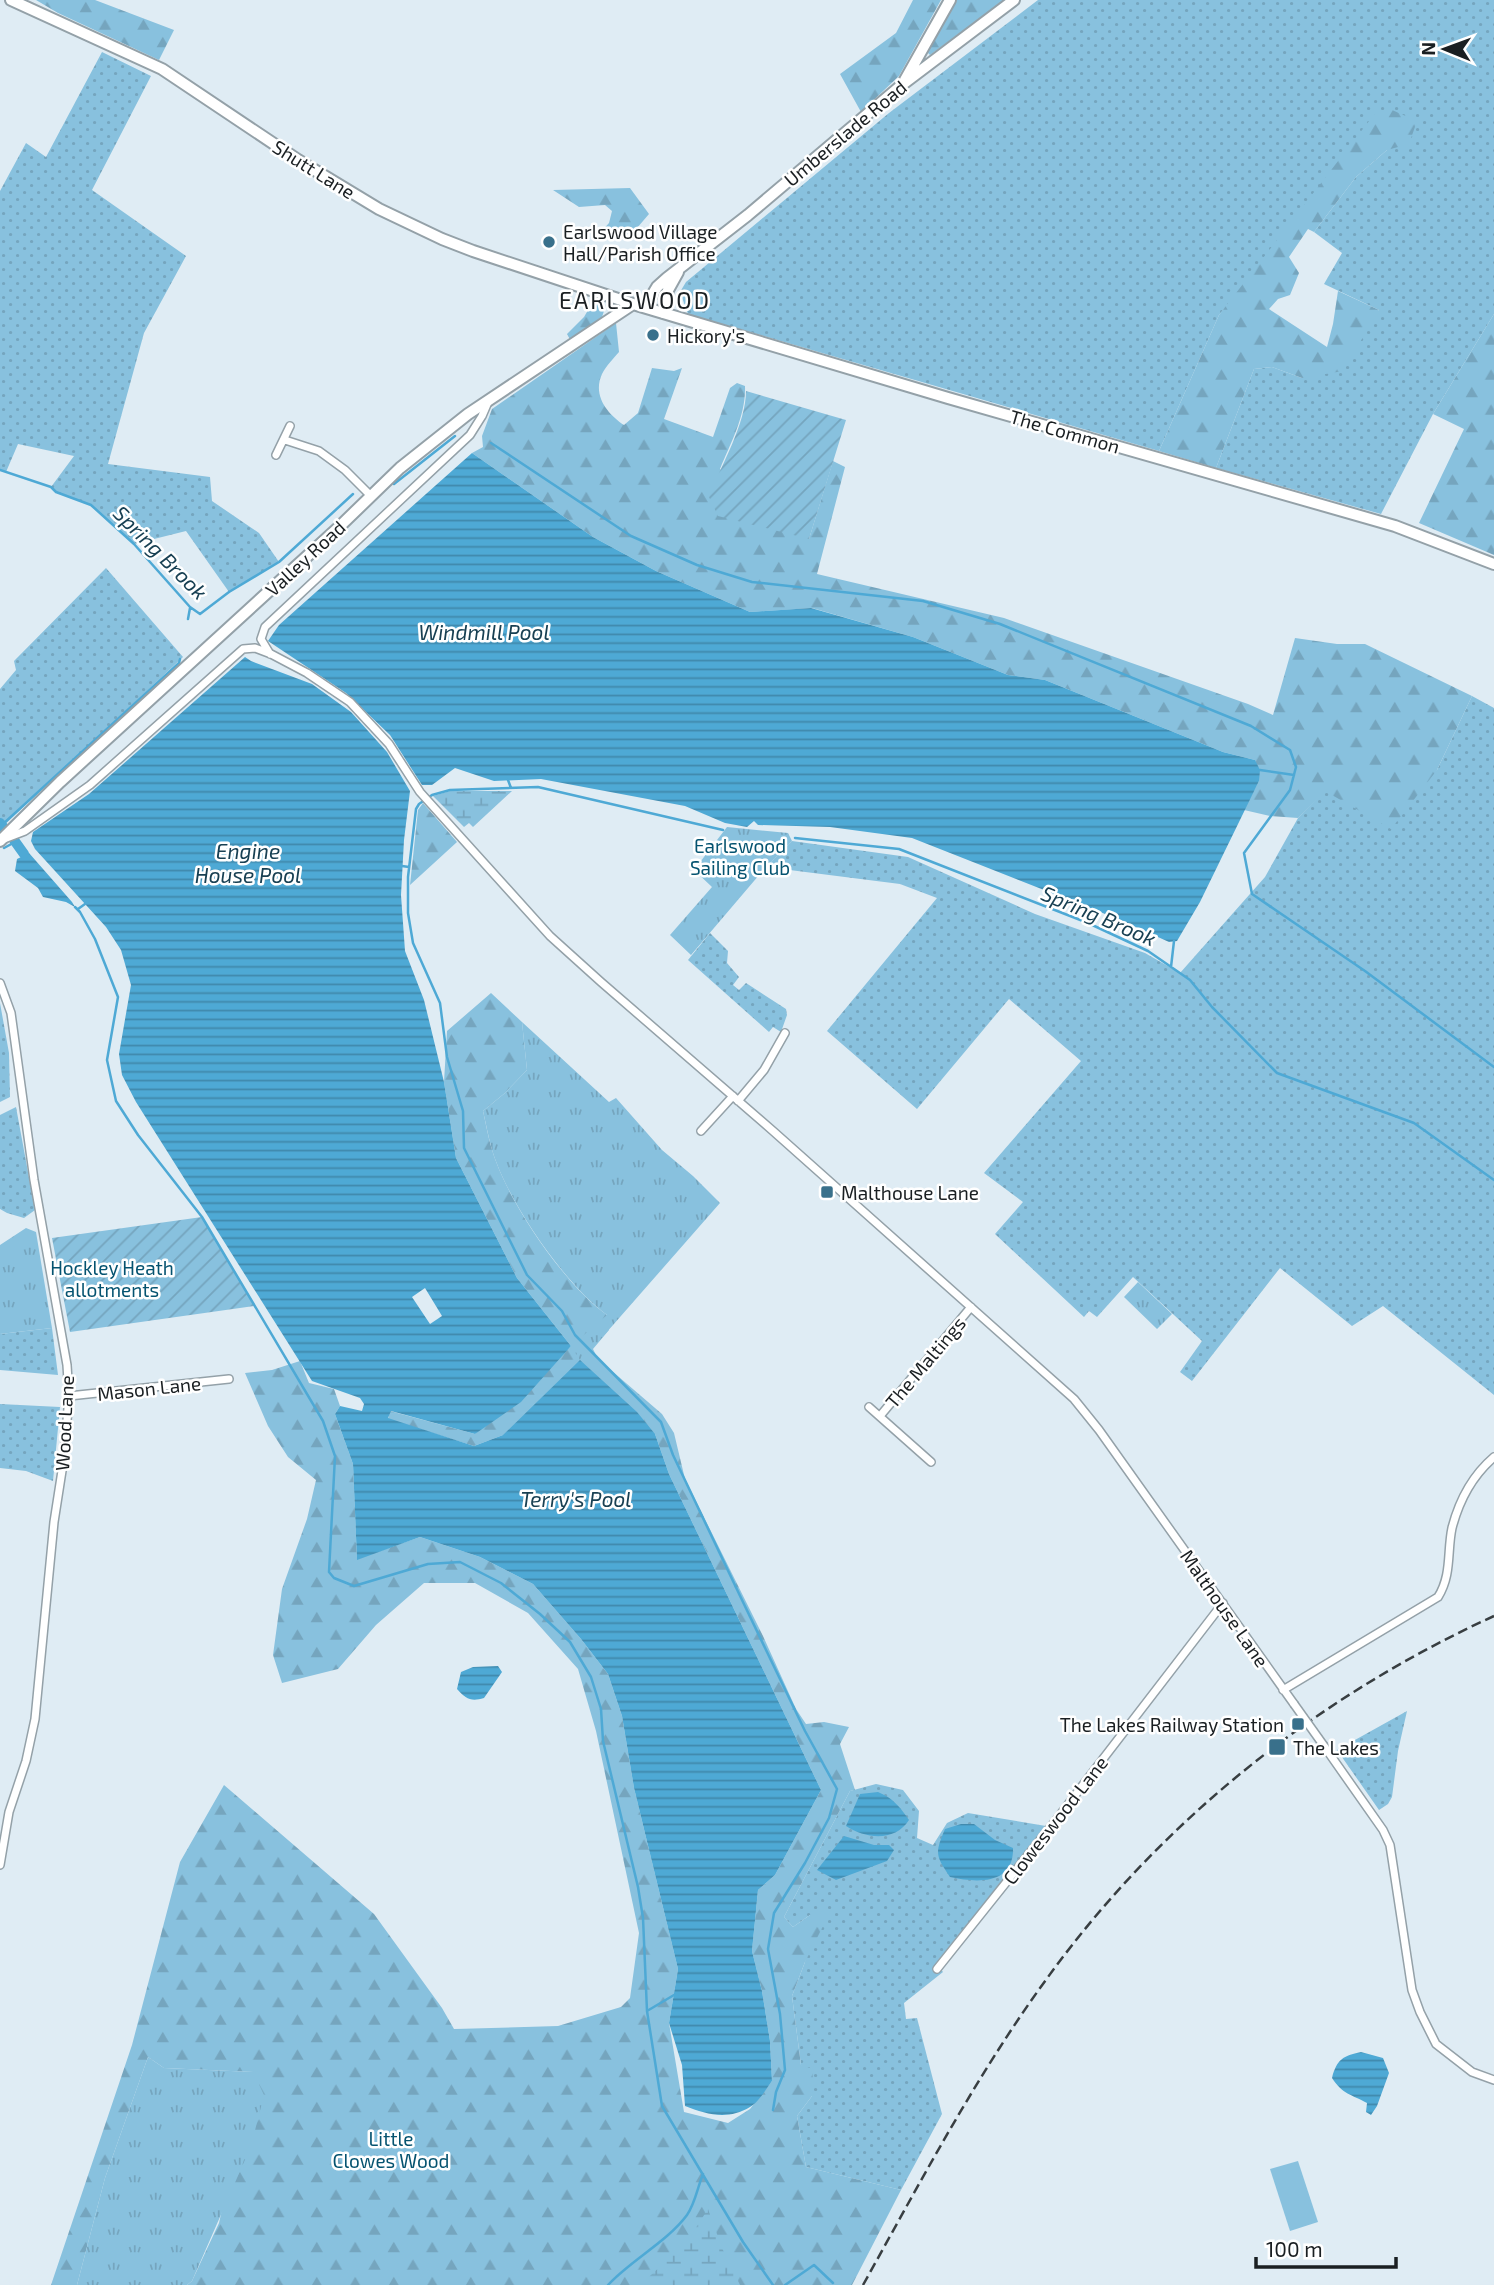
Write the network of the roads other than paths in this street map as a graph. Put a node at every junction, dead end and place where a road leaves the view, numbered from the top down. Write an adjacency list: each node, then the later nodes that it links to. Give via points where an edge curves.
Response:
1 (11, 0): 6 (main road, Shutt Lane, via 162,69 298,160 397,219 473,251)
2 (950, 0): 4 (main road)
3 (1014, 0): 4 (main road, Umberslade Road)
4 (903, 84): 5 (main road, Umberslade Road)
5 (680, 270): 6 (main road, Umberslade Road); 7 (main road, Umberslade Road, via 668,290)
6 (639, 305): 7 (main road, The Common); 8 (main road, Valley Road)
7 (663, 313): 13 (main road, The Common, via 1395,526)
8 (488, 402): 12 (main road, Valley Road); 14 (street, via 470,435 265,627 261,639)
9 (290, 426): 10 (street)
10 (285, 440): 11 (street); 12 (street, via 318,451)
11 (275, 455)
12 (370, 495): 15 (main road, Valley Road)
13 (1494, 564)
14 (271, 654): 15 (street, via 250,647 234,655 90,785 25,831); 18 (street, Malthouse Lane, via 350,702 389,744 420,792 550,936)
15 (2, 840)
16 (0, 983): 22 (street, Wood Lane, via 11,1013 34,1180 68,1365)
17 (785, 1034): 18 (street, via 764,1070)
18 (736, 1098): 19 (street); 20 (street, Malthouse Lane)
19 (701, 1131)
20 (971, 1307): 24 (street, The Maltings); 27 (street, Malthouse Lane, via 1074,1399)
21 (229, 1379): 22 (street, Mason Lane)
22 (69, 1396): 29 (street, Wood Lane, via 36,1719 9,1812)
23 (869, 1407): 24 (street, The Maltings)
24 (880, 1416): 26 (street, The Maltings)
25 (1494, 1457): 28 (street, via 1460,1505 1452,1528 1445,1585 1438,1597)
26 (930, 1462)
27 (1223, 1603): 28 (street, Malthouse Lane); 30 (street, Cloweswood Lane)
28 (1283, 1690): 31 (street, Malthouse Lane, bridge, via 1390,1845 1412,1990 1436,2044 1472,2072)
29 (0, 1865)
30 (937, 1969)
31 (1494, 2080)

